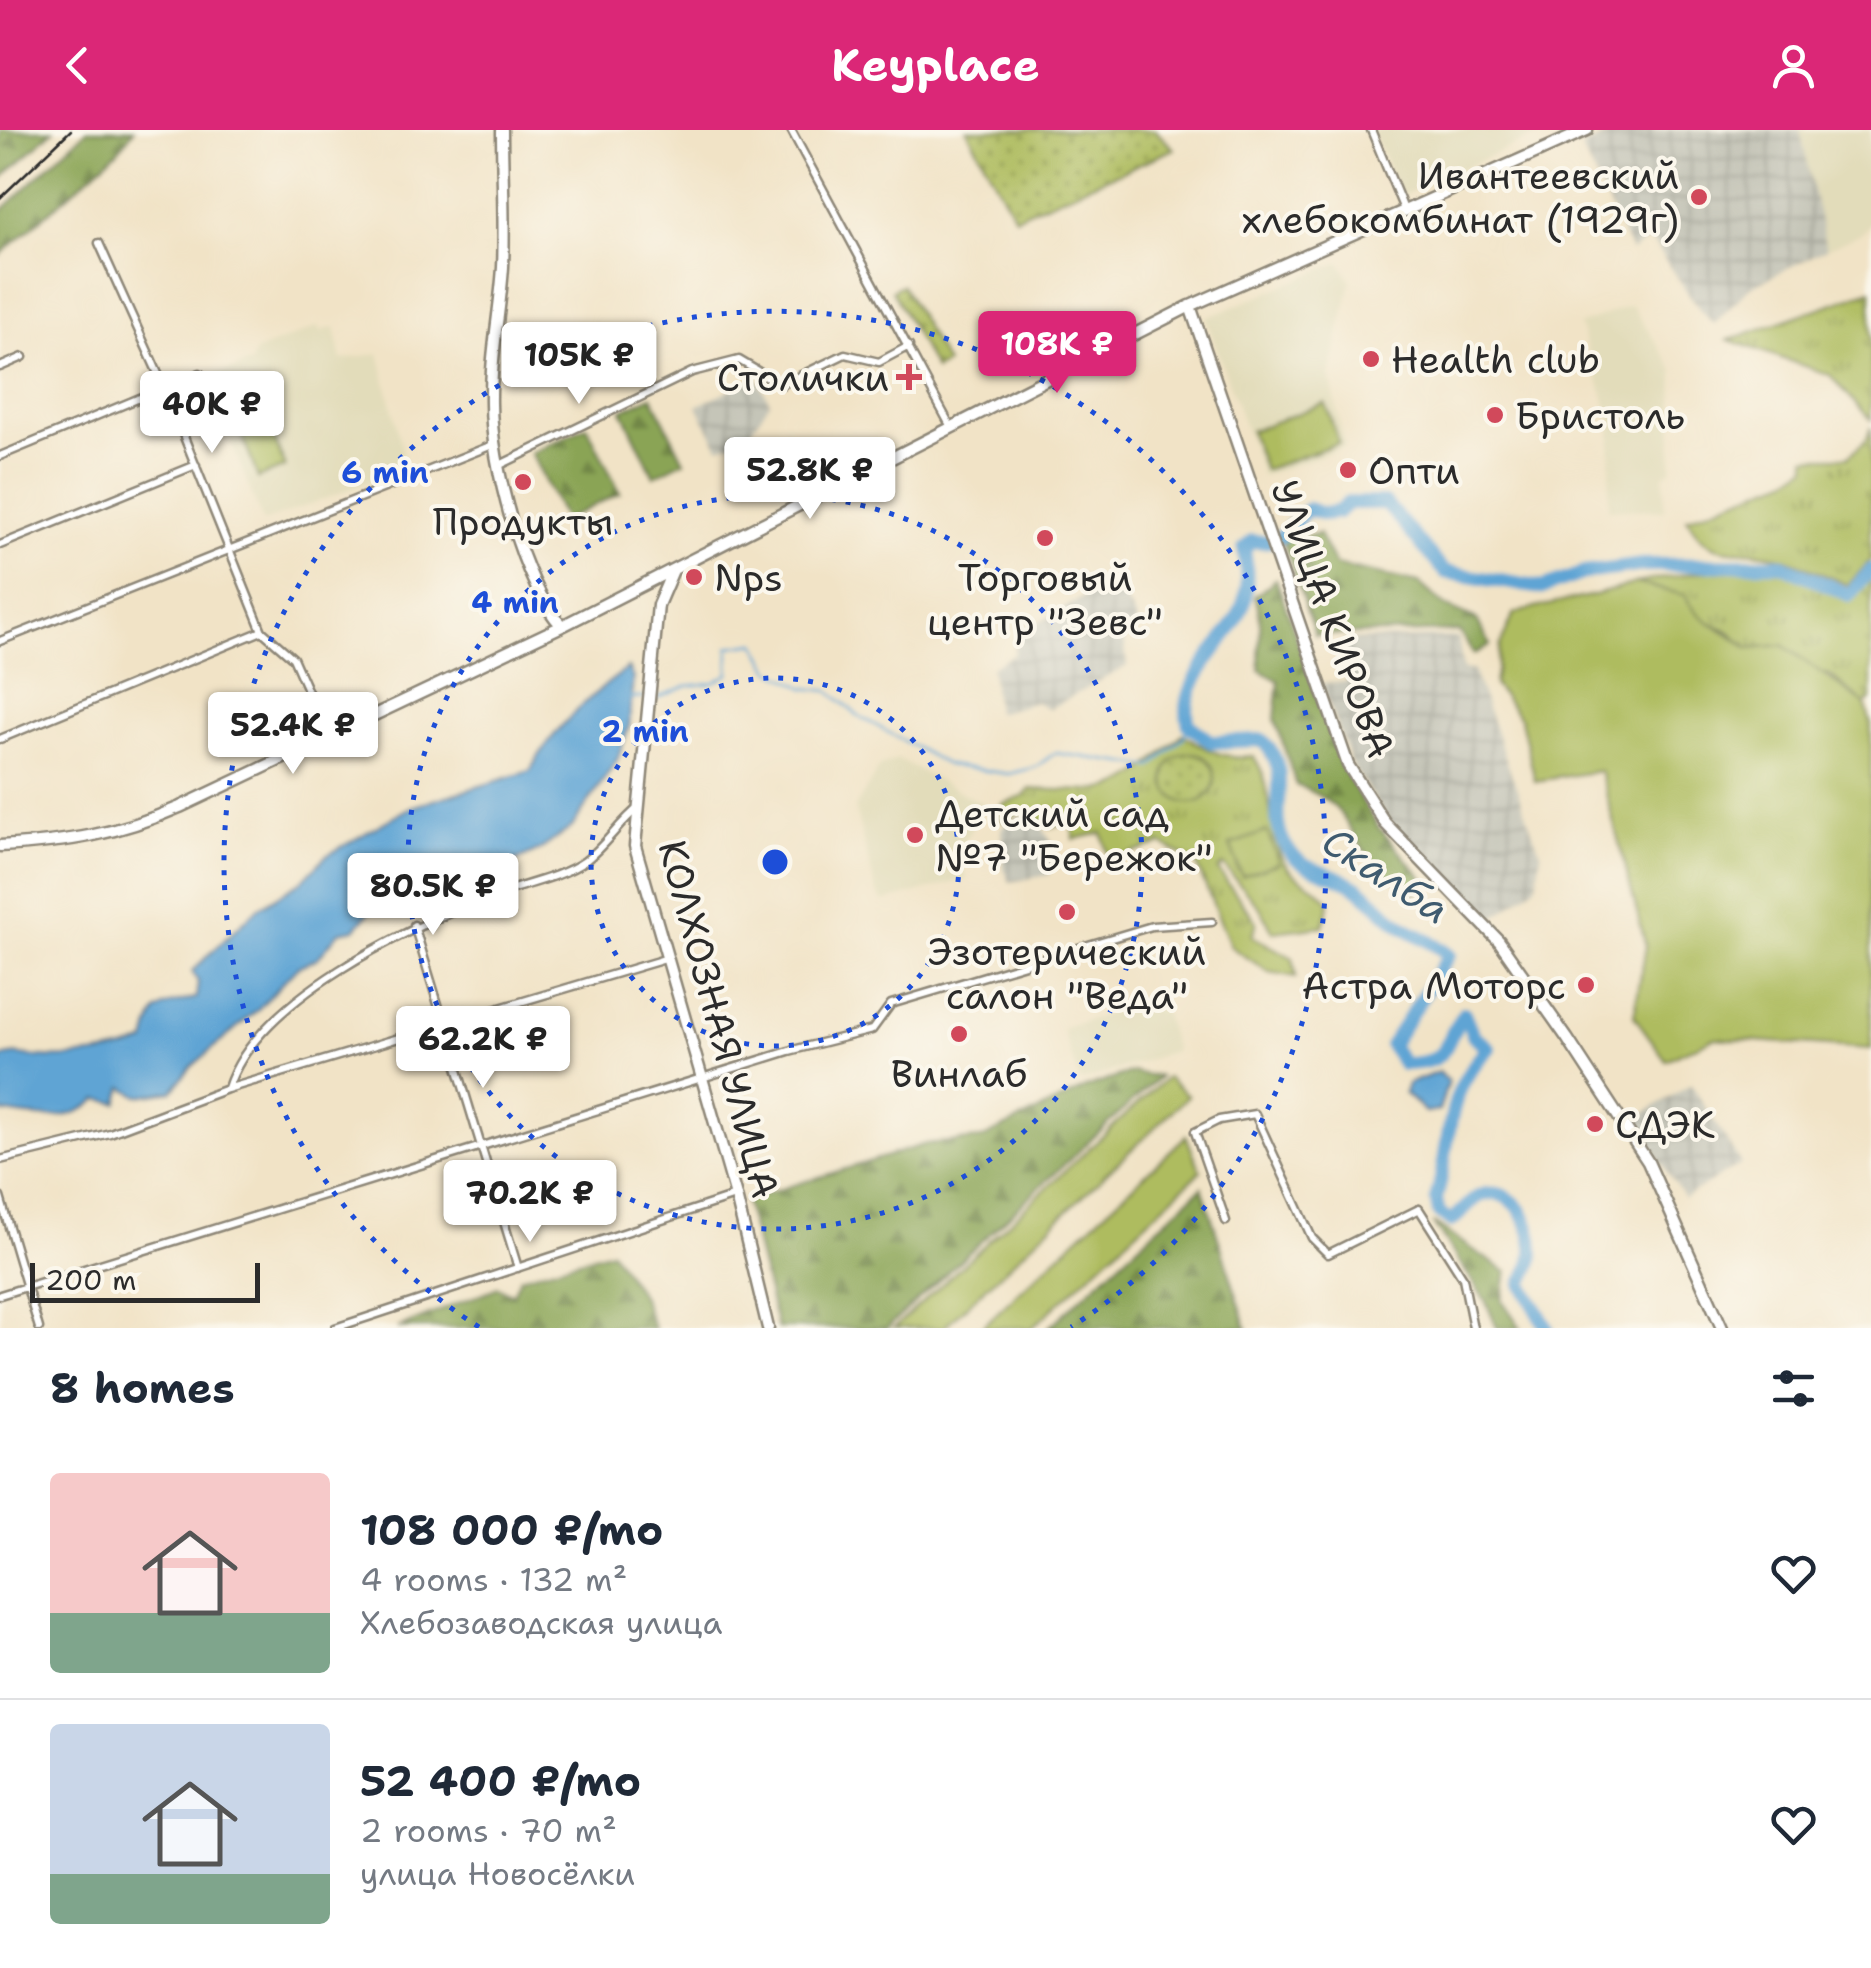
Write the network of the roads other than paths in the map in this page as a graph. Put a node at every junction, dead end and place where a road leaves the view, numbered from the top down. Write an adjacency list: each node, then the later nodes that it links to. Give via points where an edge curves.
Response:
1 (502, 130): 14 (street, via 502,268 490,407)
2 (791, 130): 8 (street)
3 (1371, 130): 5 (street)
4 (1587, 130): 5 (street)
5 (1405, 212): 7 (street)
6 (99, 243): 12 (street)
7 (1190, 306): 13 (street); 48 (street, УЛИЦА КИРОВА, via 1348,765 1386,823 1499,941 1567,1038 1648,1162)
8 (909, 346): 13 (street); 17 (street, via 879,362 845,354 780,384 738,360 675,380)
9 (23, 357): 10 (street)
10 (0, 367)
11 (200, 373): 12 (street)
12 (164, 387): 15 (street); 16 (street)
13 (952, 428): 20 (street)
14 (496, 444): 17 (street); 19 (street)
15 (0, 456)
16 (196, 465): 18 (street); 19 (street)
17 (500, 465): 23 (street, via 526,561)
18 (0, 545)
19 (230, 548): 24 (street); 25 (street)
20 (673, 569): 21 (street); 22 (street, КОЛХОЗНАЯ УЛИЦА)
21 (644, 584): 22 (street); 23 (street)
22 (658, 605): 28 (street, КОЛХОЗНАЯ УЛИЦА)
23 (562, 626): 26 (street)
24 (262, 631): 26 (street, via 293,658); 27 (street)
25 (0, 641)
26 (329, 738): 29 (street, via 117,832)
27 (0, 739)
28 (639, 808): 31 (street, via 584,862); 32 (street, КОЛХОЗНАЯ УЛИЦА, via 635,846)
29 (0, 846)
30 (1212, 922): 34 (street, via 1152,926 909,998 891,1004 872,1030)
31 (414, 925): 33 (street); 35 (street, via 291,1006 236,1063)
32 (664, 958): 33 (street); 34 (street, КОЛХОЗНАЯ УЛИЦА)
33 (443, 1024): 35 (street); 36 (street)
34 (701, 1078): 36 (street); 38 (street, КОЛХОЗНАЯ УЛИЦА)
35 (227, 1089): 37 (street, via 110,1133)
36 (481, 1145): 41 (street); 42 (street)
37 (0, 1160)
38 (736, 1196): 41 (street); 46 (street, КОЛХОЗНАЯ УЛИЦА)
39 (0, 1197): 42 (street)
40 (1226, 1221): 47 (street, via 1195,1132 1255,1114 1312,1238 1328,1254 1419,1209 1464,1278)
41 (518, 1268): 45 (street)
42 (26, 1286): 43 (street); 44 (street)
43 (0, 1295)
44 (39, 1328)
45 (334, 1328)
46 (768, 1328)
47 (1474, 1328)
48 (1722, 1328)

